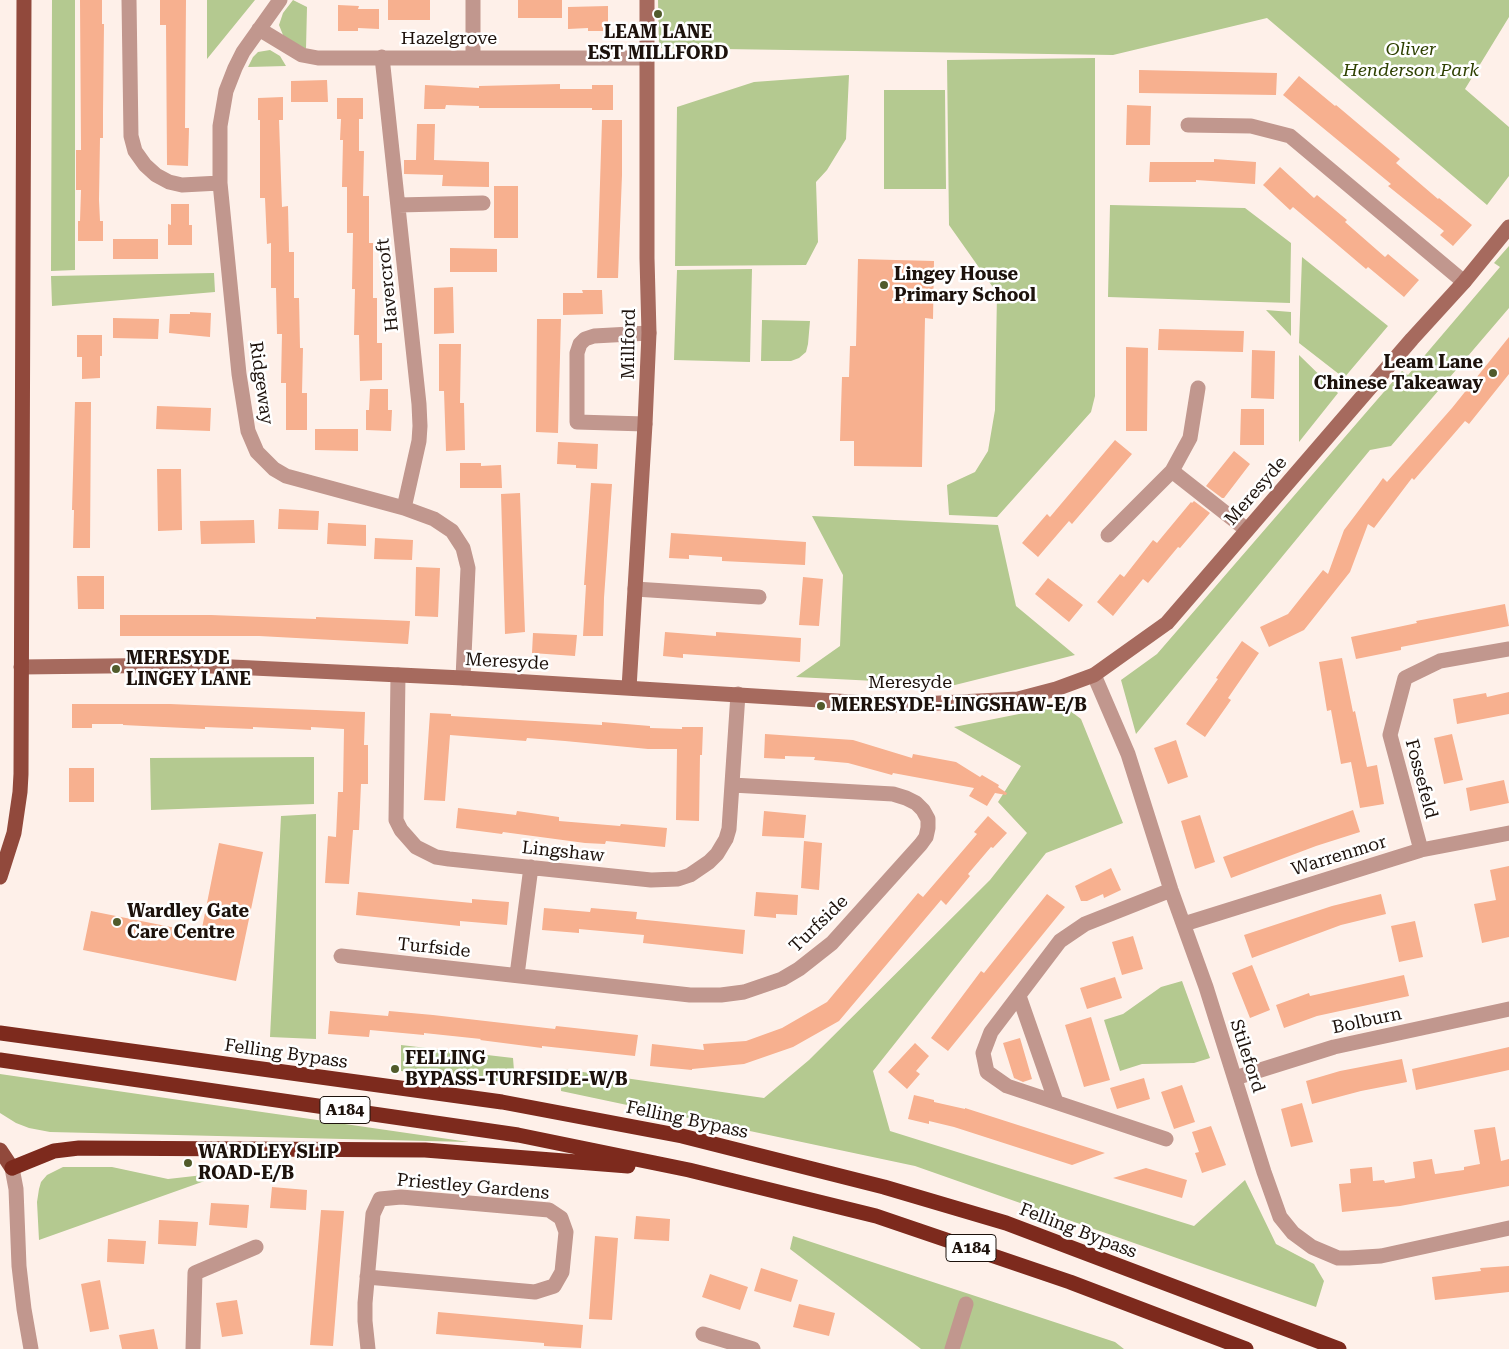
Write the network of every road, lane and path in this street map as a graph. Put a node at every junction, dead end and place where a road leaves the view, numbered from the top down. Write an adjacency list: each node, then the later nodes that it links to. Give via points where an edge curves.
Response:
1 (24, 0): 26 (main road)
2 (128, 0): 11 (street, via 131,136 135,151 145,165 168,182 182,185)
3 (280, 0): 6 (street, Ridgeway)
4 (473, 0): 8 (street)
5 (647, 0): 9 (street, Millford)
6 (259, 29): 7 (street, Hazelgrove, via 302,55 318,58); 11 (street, Ridgeway, via 243,52 226,91 220,126)
7 (382, 57): 8 (street, Hazelgrove); 13 (street, Havercroft)
8 (473, 58): 9 (street, Hazelgrove)
9 (647, 58): 16 (street, Millford)
10 (1188, 125): 15 (street, via 1251,126 1290,136)
11 (220, 183): 20 (street, Ridgeway, via 244,416 257,452 274,470 286,476)
12 (483, 203): 13 (street)
13 (398, 206): 20 (street, Havercroft, via 420,426)
14 (1509, 227): 15 (street, Meresyde)
15 (1464, 282): 21 (street, Meresyde)
16 (649, 333): 18 (street, Millford); 18 (street, via 594,336 584,339 577,353 577,422)
17 (1198, 388): 19 (street, via 1190,438)
18 (645, 424): 23 (street, Millford)
19 (1172, 471): 21 (street); 22 (street)
20 (404, 508): 29 (street, Ridgeway, via 444,525 458,540 466,556 468,578)
21 (1247, 530): 28 (street, Meresyde, via 1166,622)
22 (1108, 535)
23 (635, 589): 24 (street); 30 (street, Millford)
24 (759, 597)
25 (1509, 649): 34 (street, Fossefeld, via 1440,661 1406,678 1390,734)
26 (21, 666): 27 (street, Meresyde, via 190,665); 36 (main road, via 20,792 14,833)
27 (398, 674): 29 (street, Meresyde); 35 (street, Lingshaw, via 395,808 401,830 416,848 436,857)
28 (1094, 675): 31 (street, Meresyde, via 1018,699 970,702 901,705); 37 (street, Stileford, via 1128,754)
29 (463, 678): 30 (street, Meresyde)
30 (629, 688): 31 (street, Meresyde)
31 (738, 694): 32 (street, Lingshaw)
32 (732, 785): 35 (street, Lingshaw, via 726,839 717,854 690,875 651,880); 40 (street, Turfside, via 893,794 916,803 928,819 928,828 921,844 832,943 799,969 760,987 744,992 690,995)
33 (1509, 833): 34 (street, Warrenmor)
34 (1421, 850): 38 (street, Warrenmor)
35 (530, 867): 40 (street)
36 (0, 877)
37 (1171, 890): 38 (street, Stileford); 41 (street, via 1078,928 1060,941)
38 (1184, 924): 45 (street, Stileford)
39 (340, 956): 40 (street, Turfside)
40 (517, 975)
41 (1019, 996): 46 (street); 46 (street, via 991,1032 983,1053 987,1072 1007,1086)
42 (1509, 1010): 45 (street, Bolburn, via 1334,1047)
43 (0, 1033): 63 (highway, Felling Bypass / A184, via 502,1102 682,1136 884,1187 1006,1224)
44 (0, 1060): 50 (highway, A184, via 518,1135)
45 (1235, 1078): 51 (street, Stileford, via 1280,1217 1293,1233 1312,1247 1338,1258 1381,1256)
46 (1056, 1102): 47 (street)
47 (1166, 1138)
48 (0, 1150): 49 (main road)
49 (12, 1168): 50 (highway, via 54,1151 79,1148 425,1150); 57 (street, via 19,1266)
50 (689, 1170): 62 (highway, A184, via 876,1216 1070,1282)
51 (1509, 1228)
52 (256, 1247): 58 (street, via 195,1274)
53 (367, 1277): 53 (street, Priestley Gardens, via 535,1292 554,1286 562,1272 566,1232 561,1218 549,1210 400,1196 380,1199 373,1214); 59 (street, Priestley Gardens, via 365,1321)
54 (966, 1304): 61 (street)
55 (703, 1334): 56 (street)
56 (730, 1346): 60 (street)
57 (32, 1349)
58 (193, 1349)
59 (368, 1349)
60 (753, 1349)
61 (952, 1349)
62 (1246, 1349)
63 (1339, 1349)

